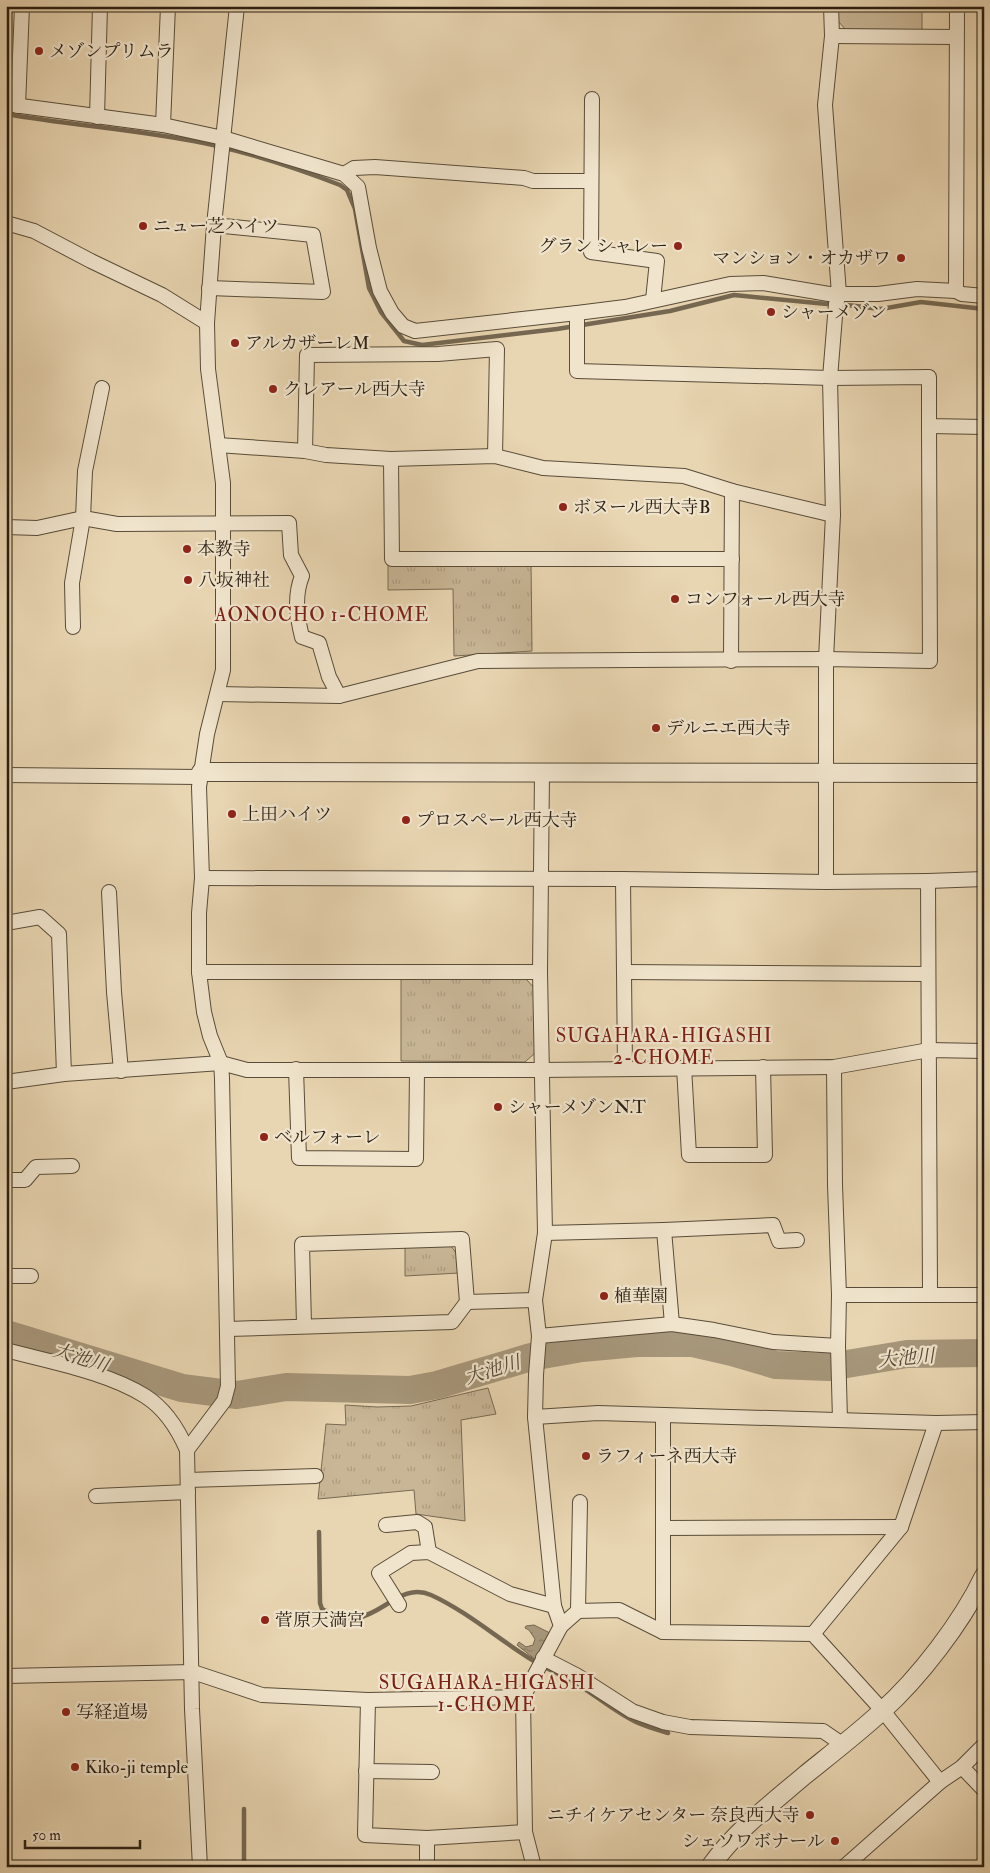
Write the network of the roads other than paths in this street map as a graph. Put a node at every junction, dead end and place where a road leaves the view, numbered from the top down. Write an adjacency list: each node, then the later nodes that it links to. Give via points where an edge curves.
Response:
1 (22, 6): 10 (street)
2 (100, 6): 11 (street)
3 (168, 6): 12 (street)
4 (237, 6): 13 (street)
5 (831, 6): 7 (street)
6 (957, 6): 8 (street)
7 (832, 36): 8 (street); 20 (street, via 825,104)
8 (956, 37): 19 (street)
9 (592, 99): 15 (street)
10 (12, 105): 11 (street)
11 (97, 117): 12 (street)
12 (163, 126): 13 (street)
13 (222, 138): 14 (street); 17 (street)
14 (344, 174): 15 (street, via 354,168 375,167 532,181); 23 (street, via 358,187 380,290 402,326 414,331)
15 (591, 181): 22 (street, via 591,252 658,261)
16 (6, 223): 24 (street, via 34,231 162,295)
17 (214, 225): 18 (street); 18 (street, via 313,235 323,292)
18 (209, 288): 24 (street)
19 (956, 291): 20 (street, via 917,289); 21 (street)
20 (839, 294): 22 (street, via 746,283); 25 (street)
21 (984, 296)
22 (653, 300): 23 (street)
23 (577, 321): 25 (street, via 577,371)
24 (206, 323): 29 (street, via 208,369)
25 (830, 378): 27 (street, via 929,377); 34 (street)
26 (102, 388): 35 (street, via 85,471)
27 (929, 426): 28 (street); 40 (street, via 930,661)
28 (984, 427)
29 (218, 445): 30 (street); 36 (street, via 223,483)
30 (305, 451): 31 (street, via 307,355 438,354 497,349); 32 (street)
31 (495, 456): 32 (street); 33 (street, via 544,468 684,476)
32 (391, 459): 38 (street, via 392,559)
33 (732, 491): 34 (street); 38 (street)
34 (833, 515): 40 (street)
35 (83, 518): 36 (street, via 117,524); 37 (street, via 37,528); 39 (street, via 72,583)
36 (223, 523): 42 (street, via 223,670); 43 (street, via 289,523 291,554 302,576 297,616 302,638 319,643 329,677)
37 (6, 527)
38 (732, 559): 41 (street)
39 (73, 627)
40 (826, 659): 41 (street); 45 (street)
41 (731, 661): 43 (street, via 478,662)
42 (218, 694): 43 (street); 47 (street)
43 (339, 696)
44 (542, 773): 45 (street); 47 (street); 51 (street)
45 (827, 773): 46 (street); 54 (street)
46 (984, 773)
47 (200, 774): 48 (street); 49 (street)
48 (6, 775)
49 (202, 878): 51 (street); 57 (street, via 198,913)
50 (623, 878): 51 (street); 54 (street); 59 (street)
51 (541, 879): 58 (street)
52 (984, 879): 53 (street)
53 (928, 881): 54 (street); 60 (street)
54 (826, 882)
55 (109, 892): 71 (street)
56 (6, 923): 72 (street, via 40,916 59,934)
57 (199, 972): 58 (street); 63 (street, via 204,1012)
58 (540, 972): 70 (street)
59 (625, 972): 60 (street); 67 (street)
60 (928, 974): 61 (street)
61 (929, 1050): 62 (street); 64 (street); 81 (street)
62 (984, 1051)
63 (221, 1064): 68 (street, via 247,1070); 71 (street); 88 (street)
64 (834, 1066): 66 (street); 82 (street)
65 (684, 1067): 66 (street); 66 (street, via 689,1155 765,1155); 67 (street)
66 (763, 1067)
67 (625, 1068): 70 (street)
68 (296, 1069): 69 (street); 69 (street, via 299,1158 416,1159)
69 (417, 1070): 70 (street)
70 (540, 1070): 77 (street)
71 (121, 1071): 72 (street)
72 (64, 1074): 73 (street)
73 (6, 1082)
74 (72, 1166): 75 (street, via 36,1167 25,1180)
75 (6, 1180)
76 (664, 1230): 77 (street); 78 (street, via 772,1225 779,1241); 86 (street)
77 (545, 1233): 84 (street)
78 (797, 1240)
79 (6, 1276): 80 (street)
80 (31, 1276)
81 (930, 1294): 82 (street); 83 (street)
82 (839, 1295): 90 (street)
83 (984, 1295)
84 (535, 1300): 85 (street); 89 (street)
85 (467, 1302): 87 (street, via 452,1322); 87 (street, via 462,1239 302,1244)
86 (672, 1324): 89 (street); 90 (street, via 773,1342)
87 (304, 1325): 88 (street)
88 (228, 1328): 97 (street, via 228,1386 224,1401)
89 (539, 1340): 93 (street)
90 (838, 1346): 94 (street)
91 (6, 1350): 97 (street, via 120,1383 146,1397 169,1418 182,1436)
92 (662, 1414): 93 (street); 94 (street); 104 (street)
93 (535, 1417): 108 (street)
94 (840, 1420): 96 (street)
95 (984, 1422): 96 (street)
96 (936, 1424): 103 (street)
97 (187, 1450): 99 (street)
98 (316, 1476): 99 (street)
99 (188, 1486): 100 (street); 114 (street)
100 (96, 1496)
101 (580, 1502): 109 (street)
102 (386, 1526): 105 (street, via 417,1522 425,1527)
103 (901, 1527): 104 (street); 112 (street)
104 (663, 1528): 111 (street)
105 (429, 1552): 107 (street, via 411,1553 379,1573); 108 (street, via 510,1594)
106 (984, 1576): 118 (street, via 955,1625 920,1671)
107 (397, 1601)
108 (554, 1606): 110 (street)
109 (578, 1611): 110 (street); 111 (street, via 619,1610)
110 (561, 1626): 113 (street)
111 (662, 1632): 112 (street)
112 (813, 1634): 118 (street)
113 (541, 1663): 116 (street); 119 (street, via 576,1675 632,1711 662,1722 823,1731)
114 (193, 1672): 115 (street); 117 (street, via 262,1695); 129 (street, via 193,1747)
115 (6, 1676)
116 (523, 1697): 117 (street); 126 (street)
117 (368, 1700): 122 (street)
118 (882, 1711): 119 (street); 124 (street)
119 (842, 1744): 132 (street, via 746,1825)
120 (984, 1745): 121 (street)
121 (962, 1766): 124 (street); 125 (street)
122 (366, 1771): 123 (street); 127 (street, via 365,1835)
123 (432, 1772)
124 (940, 1782): 128 (street)
125 (984, 1790)
126 (525, 1832): 127 (street); 131 (street)
127 (426, 1838): 130 (street)
128 (860, 1862): 133 (street)
129 (200, 1867)
130 (427, 1867)
131 (534, 1867)
132 (710, 1867)
133 (844, 1867)

